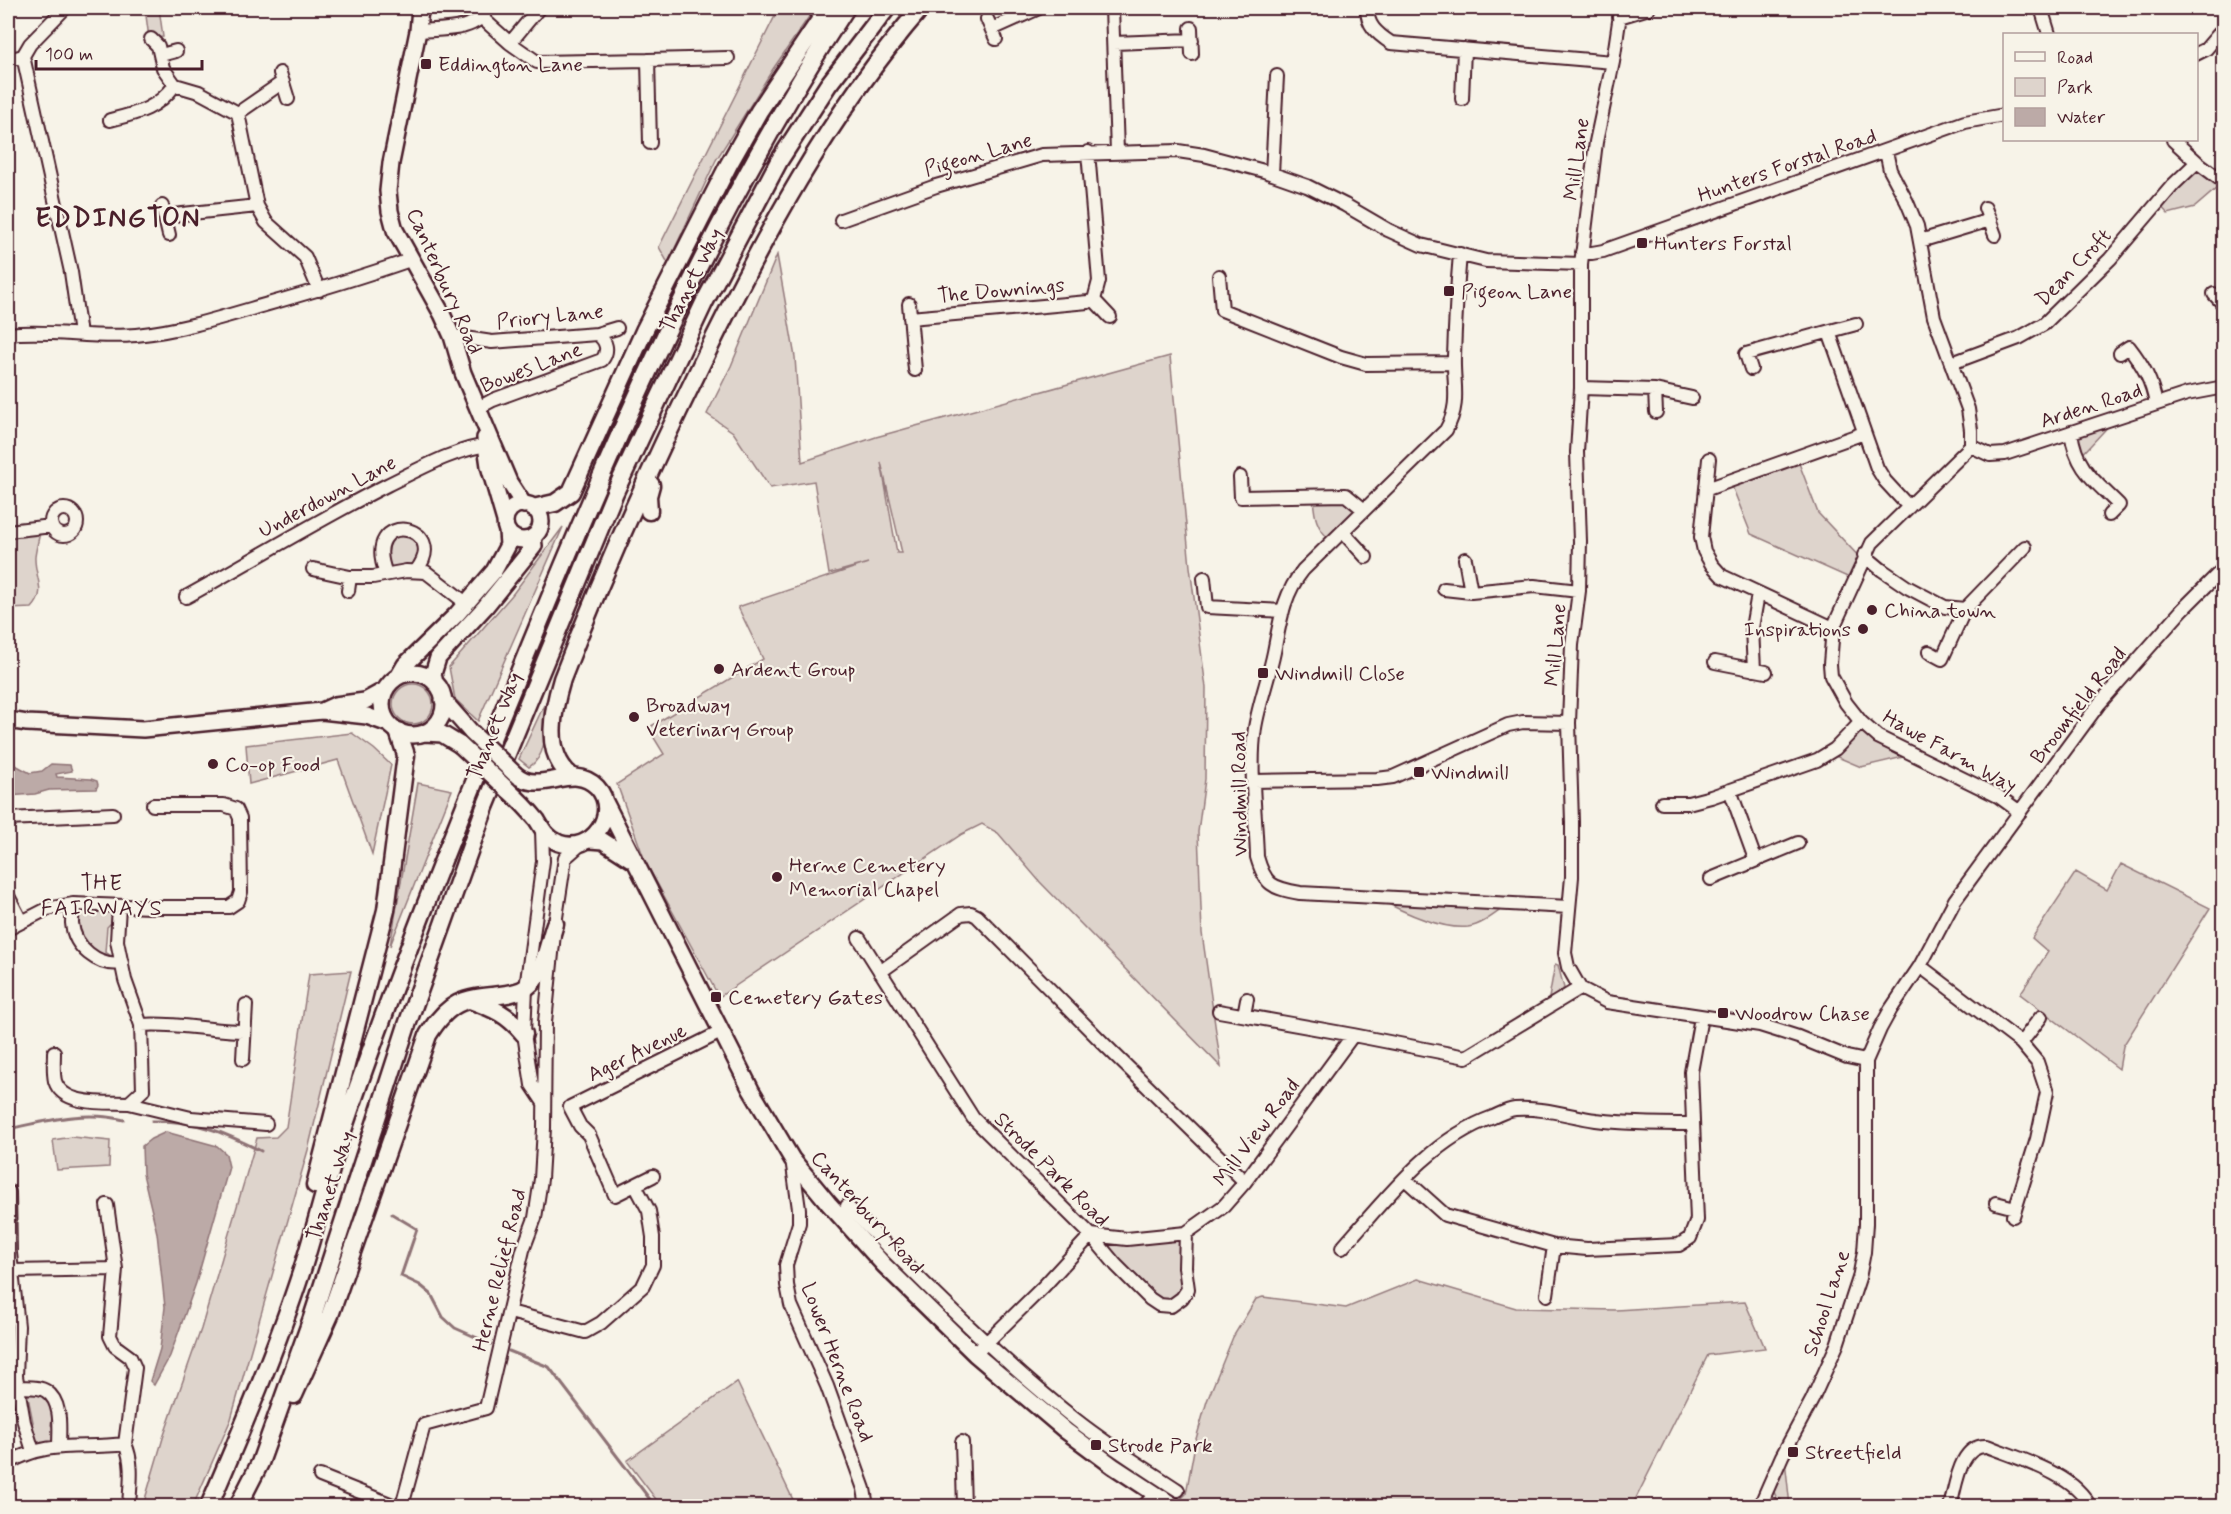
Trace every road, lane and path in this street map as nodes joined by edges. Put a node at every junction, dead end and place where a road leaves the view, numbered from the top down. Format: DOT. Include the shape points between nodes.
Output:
graph roads {
  1 [pos="64,8"];
  2 [pos="420,8"];
  3 [pos="538,8"];
  4 [pos="828,8"];
  5 [pos="846,8"];
  6 [pos="887,8"];
  7 [pos="921,8"];
  8 [pos="1039,8"];
  9 [pos="1112,8"];
  10 [pos="1367,8"];
  11 [pos="1649,8"];
  12 [pos="2041,8"];
  13 [pos="1620,12"];
  14 [pos="485,13"];
  15 [pos="2223,28"];
  16 [pos="992,29"];
  17 [pos="417,31"];
  18 [pos="2049,33"];
  19 [pos="151,39"];
  20 [pos="510,43"];
  21 [pos="1114,43"];
  22 [pos="1464,49"];
  23 [pos="176,51"];
  24 [pos="2198,53"];
  25 [pos="1192,54"];
  26 [pos="160,55"];
  27 [pos="23,56"];
  28 [pos="728,58"];
  29 [pos="8,60"];
  30 [pos="648,60"];
  31 [pos="1613,62"];
  32 [pos="1277,76"];
  33 [pos="175,85"];
  34 [pos="288,99"];
  35 [pos="1462,99"];
  36 [pos="238,113"];
  37 [pos="2003,116"];
  38 [pos="110,119"];
  39 [pos="2174,141"];
  40 [pos="650,142"];
  41 [pos="1886,151"];
  42 [pos="1088,152"];
  43 [pos="1117,152"];
  44 [pos="2197,162"];
  45 [pos="1272,174"];
  46 [pos="2223,182"];
  47 [pos="257,206"];
  48 [pos="1985,208"];
  49 [pos="841,220"];
  50 [pos="1990,220"];
  51 [pos="169,235"];
  52 [pos="1995,235"];
  53 [pos="1920,242"];
  54 [pos="1460,254"];
  55 [pos="1582,258"];
  56 [pos="410,260"];
  57 [pos="1219,276"];
  58 [pos="319,290"];
  59 [pos="2214,294"];
  60 [pos="1094,300"];
  61 [pos="909,304"];
  62 [pos="2223,305"];
  63 [pos="1110,317"];
  64 [pos="910,318"];
  65 [pos="1856,324"];
  66 [pos="617,328"];
  67 [pos="1829,332"];
  68 [pos="8,334"];
  69 [pos="80,334"];
  70 [pos="597,334"];
  71 [pos="452,336"];
  72 [pos="2120,353"];
  73 [pos="1454,363"];
  74 [pos="1952,363"];
  75 [pos="1751,369"];
  76 [pos="915,370"];
  77 [pos="2223,387"];
  78 [pos="1581,388"];
  79 [pos="1655,390"];
  80 [pos="1692,398"];
  81 [pos="2156,404"];
  82 [pos="478,408"];
  83 [pos="1656,412"];
  84 [pos="2071,432"];
  85 [pos="1864,433"];
  86 [pos="489,444"];
  87 [pos="1971,446"];
  88 [pos="658,454"];
  89 [pos="1709,459"];
  90 [pos="1240,477"];
  91 [pos="1707,489"];
  92 [pos="529,506"];
  93 [pos="1909,507"];
  94 [pos="1363,509"];
  95 [pos="649,511"];
  96 [pos="2109,515"];
  97 [pos="52,526"];
  98 [pos="506,526"];
  99 [pos="8,531"];
  100 [pos="1343,532"];
  101 [pos="533,537"];
  102 [pos="2025,547"];
  103 [pos="1864,555"];
  104 [pos="1366,557"];
  105 [pos="1465,559"];
  106 [pos="2223,568"];
  107 [pos="313,569"];
  108 [pos="416,571"];
  109 [pos="386,574"];
  110 [pos="350,577"];
  111 [pos="1204,578"];
  112 [pos="1444,589"];
  113 [pos="348,591"];
  114 [pos="1579,591"];
  115 [pos="1471,592"];
  116 [pos="1758,594"];
  117 [pos="186,597"];
  118 [pos="466,603"];
  119 [pos="1965,609"];
  120 [pos="1283,611"];
  121 [pos="1833,628"];
  122 [pos="1929,652"];
  123 [pos="1715,662"];
  124 [pos="398,677"];
  125 [pos="435,683"];
  126 [pos="385,690"];
  127 [pos="443,700"];
  128 [pos="322,711"];
  129 [pos="8,720"];
  130 [pos="1861,722"];
  131 [pos="27,723"];
  132 [pos="1569,723"];
  133 [pos="8,727"];
  134 [pos="393,727"];
  135 [pos="424,733"];
  136 [pos="570,776"];
  137 [pos="1254,781"];
  138 [pos="1730,790"];
  139 [pos="605,802"];
  140 [pos="1662,803"];
  141 [pos="153,805"];
  142 [pos="2020,812"];
  143 [pos="113,814"];
  144 [pos="8,819"];
  145 [pos="540,826"];
  146 [pos="587,841"];
  147 [pos="1798,843"];
  148 [pos="1755,859"];
  149 [pos="634,861"];
  150 [pos="1711,879"];
  151 [pos="8,896"];
  152 [pos="74,904"];
  153 [pos="119,906"];
  154 [pos="1569,907"];
  155 [pos="21,921"];
  156 [pos="555,924"];
  157 [pos="8,929"];
  158 [pos="859,938"];
  159 [pos="122,963"];
  160 [pos="1920,966"];
  161 [pos="880,972"];
  162 [pos="526,988"];
  163 [pos="1580,988"];
  164 [pos="468,999"];
  165 [pos="1247,999"];
  166 [pos="246,1005"];
  167 [pos="1219,1011"];
  168 [pos="1244,1015"];
  169 [pos="1701,1017"];
  170 [pos="2041,1017"];
  171 [pos="141,1025"];
  172 [pos="244,1031"];
  173 [pos="721,1032"];
  174 [pos="524,1034"];
  175 [pos="1353,1035"];
  176 [pos="2021,1043"];
  177 [pos="54,1052"];
  178 [pos="243,1059"];
  179 [pos="1866,1061"];
  180 [pos="129,1103"];
  181 [pos="544,1104"];
  182 [pos="266,1124"];
  183 [pos="1693,1124"];
  184 [pos="792,1159"];
  185 [pos="653,1176"];
  186 [pos="1405,1179"];
  187 [pos="1245,1182"];
  188 [pos="635,1185"];
  189 [pos="9,1192"];
  190 [pos="1996,1203"];
  191 [pos="107,1205"];
  192 [pos="847,1206"];
  193 [pos="1186,1233"];
  194 [pos="1091,1235"];
  195 [pos="1554,1246"];
  196 [pos="1342,1248"];
  197 [pos="116,1269"];
  198 [pos="13,1271"];
  199 [pos="1547,1295"];
  200 [pos="11,1304"];
  201 [pos="510,1312"];
  202 [pos="981,1348"];
  203 [pos="269,1360"];
  204 [pos="18,1387"];
  205 [pos="962,1442"];
  206 [pos="125,1444"];
  207 [pos="59,1446"];
  208 [pos="33,1451"];
  209 [pos="8,1463"];
  210 [pos="260,1463"];
  211 [pos="320,1476"];
  212 [pos="1178,1490"];
  213 [pos="1156,1494"];
  214 [pos="1761,1504"];
  215 [pos="129,1506"];
  216 [pos="209,1506"];
  217 [pos="238,1506"];
  218 [pos="395,1506"];
  219 [pos="402,1506"];
  220 [pos="867,1506"];
  221 [pos="964,1506"];
  222 [pos="1144,1506"];
  223 [pos="1174,1506"];
  224 [pos="1778,1506"];
  225 [pos="1950,1506"];
  226 [pos="2089,1506"];
  1 -- 27 [label="street"];
  2 -- 17 [label="main road, Canterbury Road"];
  3 -- 20 [label="street"];
  4 -- 92 [label="highway" via="759,111 729,164 644,331 571,492 555,503"];
  5 -- 203 [label="highway, Thanet Way" via="758,154 692,282 586,509 383,1018 341,1137 302,1272"];
  6 -- 210 [label="highway, Thanet Way" via="828,85 773,171 704,303 610,502 485,807 407,1025 312,1318"];
  7 -- 88 [label="highway" via="862,82 780,213 728,309"];
  8 -- 16 [label="street"];
  9 -- 21 [label="street"];
  10 -- 22 [label="street" via="1367,19 1376,33 1391,43"];
  11 -- 13 [label="street"];
  12 -- 18 [label="street"];
  13 -- 31 [label="street, Mill Lane"];
  14 -- 17 [label="street" via="472,24"];
  14 -- 20 [label="street"];
  15 -- 24 [label="street"];
  17 -- 56 [label="main road, Canterbury Road" via="388,191 395,230"];
  19 -- 26 [label="street"];
  20 -- 30 [label="street" via="537,62"];
  21 -- 25 [label="street" via="1191,34"];
  21 -- 43 [label="street"];
  22 -- 31 [label="street"];
  22 -- 35 [label="street"];
  23 -- 26 [label="street"];
  26 -- 33 [label="street" via="163,68"];
  27 -- 29 [label="street"];
  27 -- 69 [label="street" via="71,272"];
  28 -- 30 [label="street"];
  30 -- 40 [label="street"];
  31 -- 55 [label="street, Mill Lane" via="1596,142"];
  32 -- 45 [label="street"];
  33 -- 36 [label="street" via="199,92"];
  33 -- 38 [label="street" via="153,107"];
  34 -- 36 [label="street" via="282,78"];
  36 -- 47 [label="street"];
  37 -- 41 [label="street, Hunters Forstal Road" via="1965,122"];
  39 -- 44 [label="street"];
  41 -- 53 [label="street"];
  41 -- 55 [label="street, Hunters Forstal Road"];
  42 -- 43 [label="street, Pigeon Lane"];
  42 -- 49 [label="street, Pigeon Lane" via="1042,155 1016,162"];
  42 -- 60 [label="street, The Downings" via="1099,281"];
  43 -- 45 [label="street, Pigeon Lane" via="1186,152"];
  44 -- 46 [label="street"];
  44 -- 74 [label="street, Dean Croft" via="2110,259 2044,324 2019,338"];
  45 -- 54 [label="street, Pigeon Lane" via="1307,186 1420,245"];
  47 -- 51 [label="street" via="163,211"];
  47 -- 58 [label="street" via="266,222 305,256"];
  48 -- 50 [label="street"];
  50 -- 52 [label="street"];
  50 -- 53 [label="street"];
  53 -- 74 [label="street" via="1934,317"];
  54 -- 55 [label="street, Pigeon Lane" via="1516,264"];
  54 -- 73 [label="street, Windmill Road"];
  55 -- 78 [label="street, Mill Lane"];
  56 -- 58 [label="street"];
  56 -- 71 [label="main road, Canterbury Road"];
  57 -- 73 [label="street" via="1222,310 1341,357 1366,364"];
  58 -- 69 [label="street" via="155,332"];
  59 -- 62 [label="street"];
  60 -- 63 [label="street, The Downings"];
  60 -- 64 [label="street, The Downings"];
  61 -- 64 [label="street, The Downings"];
  64 -- 76 [label="street, The Downings"];
  65 -- 67 [label="street"];
  66 -- 70 [label="street, Priory Lane"];
  67 -- 75 [label="street" via="1746,354"];
  67 -- 85 [label="street"];
  68 -- 69 [label="street"];
  70 -- 71 [label="street, Priory Lane" via="492,342"];
  70 -- 82 [label="street, Bowes Lane" via="607,349 602,360"];
  71 -- 82 [label="main road, Canterbury Road"];
  72 -- 81 [label="street" via="2128,347 2144,367"];
  73 -- 94 [label="street, Windmill Road" via="1454,416 1446,430"];
  74 -- 87 [label="street" via="1968,409"];
  77 -- 81 [label="street, Arden Road"];
  78 -- 79 [label="street"];
  78 -- 114 [label="street, Mill Lane" via="1577,452"];
  79 -- 80 [label="street"];
  79 -- 83 [label="street"];
  81 -- 84 [label="street, Arden Road"];
  82 -- 86 [label="main road, Canterbury Road"];
  84 -- 87 [label="street, Arden Road" via="2005,454 1990,455"];
  84 -- 96 [label="street" via="2080,465 2119,505"];
  85 -- 91 [label="street"];
  85 -- 93 [label="street" via="1877,468"];
  86 -- 92 [label="main road, Canterbury Road" via="509,482"];
  86 -- 98 [label="main road, Canterbury Road"];
  86 -- 117 [label="street, Underdown Lane" via="427,465 296,533"];
  87 -- 93 [label="street, Hawe Farm Way"];
  88 -- 95 [label="highway" via="648,496"];
  88 -- 136 [label="highway" via="562,679 555,706 554,747 559,764"];
  89 -- 91 [label="street"];
  90 -- 94 [label="street" via="1241,497 1347,495"];
  91 -- 116 [label="street" via="1701,537 1704,551 1722,576"];
  92 -- 98 [label="main road" via="511,509"];
  92 -- 101 [label="main road" via="540,517"];
  93 -- 103 [label="street, Hawe Farm Way"];
  94 -- 100 [label="street, Windmill Road"];
  97 -- 99 [label="street"];
  98 -- 101 [label="main road" via="516,539"];
  98 -- 118 [label="main road" via="508,544 500,562"];
  100 -- 104 [label="street"];
  100 -- 120 [label="street, Windmill Road" via="1297,578"];
  101 -- 125 [label="main road" via="534,546 502,587 438,658 433,674"];
  102 -- 119 [label="street"];
  103 -- 119 [label="street" via="1945,607"];
  103 -- 121 [label="street, Hawe Farm Way"];
  105 -- 115 [label="street"];
  106 -- 142 [label="street, Broomfield Road" via="2099,704"];
  107 -- 110 [label="street"];
  108 -- 109 [label="street"];
  108 -- 109 [label="street" via="425,545 415,532 405,529 394,531 381,546"];
  108 -- 118 [label="street" via="430,574"];
  109 -- 110 [label="street"];
  110 -- 113 [label="street"];
  111 -- 120 [label="street" via="1207,607"];
  112 -- 115 [label="street"];
  114 -- 115 [label="street" via="1534,586"];
  114 -- 132 [label="street, Mill Lane"];
  116 -- 121 [label="street"];
  116 -- 123 [label="street" via="1752,628 1760,671"];
  118 -- 124 [label="main road"];
  119 -- 122 [label="street" via="1942,659"];
  120 -- 137 [label="street, Windmill Road" via="1255,727"];
  121 -- 130 [label="street, Hawe Farm Way" via="1831,676"];
  124 -- 125 [label="main road" via="418,674"];
  124 -- 126 [label="main road"];
  125 -- 127 [label="main road"];
  126 -- 128 [label="main road" via="365,701"];
  126 -- 134 [label="main road" via="382,707"];
  127 -- 135 [label="main road" via="437,723"];
  127 -- 136 [label="main road, bridge" via="472,733 523,779 552,781"];
  128 -- 131 [label="main road" via="152,729"];
  128 -- 134 [label="main road" via="367,716"];
  129 -- 131 [label="main road"];
  130 -- 138 [label="street" via="1835,749 1817,760"];
  130 -- 142 [label="street, Hawe Farm Way" via="1878,737 1998,796"];
  131 -- 133 [label="main road"];
  132 -- 137 [label="street" via="1508,725 1394,777"];
  132 -- 154 [label="street, Mill Lane"];
  134 -- 135 [label="main road" via="415,735"];
  134 -- 203 [label="highway" via="406,755 386,910"];
  135 -- 145 [label="main road, bridge" via="442,734 460,745"];
  136 -- 139 [label="main road, Canterbury Road" via="593,783"];
  137 -- 154 [label="street, Windmill Road" via="1257,857 1261,872 1278,889"];
  138 -- 140 [label="street" via="1688,803"];
  138 -- 148 [label="street"];
  139 -- 146 [label="main road" via="604,822"];
  139 -- 149 [label="main road, Canterbury Road"];
  141 -- 153 [label="street" via="224,805 236,809 240,818 238,901 229,907"];
  142 -- 160 [label="street, Broomfield Road" via="1954,900"];
  143 -- 144 [label="street"];
  145 -- 146 [label="main road" via="557,843"];
  145 -- 162 [label="street, Herne Relief Road" via="544,846 542,877"];
  146 -- 149 [label="main road" via="603,842"];
  146 -- 156 [label="street, Herne Relief Road" via="565,858"];
  147 -- 148 [label="street"];
  148 -- 150 [label="street"];
  149 -- 173 [label="main road, Canterbury Road"];
  151 -- 155 [label="street"];
  152 -- 153 [label="street"];
  152 -- 155 [label="street" via="54,906"];
  152 -- 159 [label="street" via="74,929 82,947 102,962"];
  153 -- 159 [label="street" via="117,941"];
  154 -- 163 [label="street, Mill Lane" via="1565,953 1568,968"];
  155 -- 157 [label="street"];
  156 -- 162 [label="highway" via="540,969"];
  156 -- 181 [label="street, Herne Relief Road" via="545,1022"];
  158 -- 161 [label="street, Strode Park Road"];
  159 -- 171 [label="street"];
  160 -- 176 [label="street"];
  160 -- 179 [label="street, Broomfield Road" via="1891,1009"];
  161 -- 187 [label="street" via="961,914 977,916"];
  161 -- 194 [label="street, Strode Park Road" via="972,1118"];
  162 -- 164 [label="highway"];
  162 -- 174 [label="street, Herne Relief Road"];
  163 -- 169 [label="street" via="1607,1002"];
  163 -- 175 [label="street" via="1466,1057"];
  164 -- 174 [label="highway" via="497,1009"];
  164 -- 210 [label="highway" via="447,1011 428,1035 330,1315"];
  165 -- 168 [label="street"];
  166 -- 172 [label="street"];
  167 -- 168 [label="street"];
  168 -- 175 [label="street"];
  169 -- 179 [label="street" via="1760,1025"];
  169 -- 183 [label="street" via="1691,1072"];
  170 -- 176 [label="street"];
  171 -- 172 [label="street" via="164,1023"];
  171 -- 180 [label="street" via="143,1090"];
  172 -- 178 [label="street"];
  173 -- 184 [label="main road, Canterbury Road"];
  173 -- 188 [label="street, Ager Avenue" via="570,1107 589,1135 615,1195"];
  174 -- 181 [label="street, Herne Relief Road" via="532,1085"];
  175 -- 187 [label="street, Mill View Road"];
  176 -- 190 [label="street" via="2037,1062 2047,1092 2014,1212"];
  177 -- 180 [label="street" via="55,1082 67,1095 82,1102"];
  179 -- 214 [label="street, School Lane" via="1866,1224 1859,1278 1836,1345"];
  180 -- 182 [label="street" via="191,1118"];
  181 -- 201 [label="street, Herne Relief Road" via="535,1218 523,1250"];
  183 -- 186 [label="street" via="1631,1123 1547,1110 1513,1109 1446,1141"];
  183 -- 195 [label="street" via="1697,1220 1690,1238 1679,1245 1587,1249"];
  184 -- 202 [label="main road, Canterbury Road" via="884,1265"];
  184 -- 220 [label="street, Lower Herne Road" via="799,1223 786,1265 791,1305 827,1386"];
  185 -- 188 [label="street"];
  186 -- 195 [label="street" via="1445,1215"];
  186 -- 196 [label="street"];
  187 -- 193 [label="street, Mill View Road" via="1224,1206"];
  188 -- 201 [label="street" via="649,1211 653,1237 653,1264 643,1286 585,1332"];
  189 -- 198 [label="street"];
  191 -- 197 [label="street"];
  192 -- 202 [label="street, Canterbury Road"];
  193 -- 194 [label="street, Mill View Road" via="1127,1239"];
  193 -- 194 [label="street, Strode Park Road" via="1188,1289 1172,1306 1150,1299"];
  194 -- 202 [label="street"];
  195 -- 199 [label="street"];
  197 -- 198 [label="street"];
  197 -- 206 [label="street" via="110,1336 135,1368"];
  198 -- 200 [label="street"];
  200 -- 204 [label="street" via="18,1326"];
  201 -- 219 [label="street, Herne Relief Road" via="486,1408 424,1425"];
  202 -- 212 [label="street, Canterbury Road" via="1122,1454 1164,1475"];
  202 -- 213 [label="main road, Canterbury Road" via="1066,1431"];
  203 -- 216 [label="highway, Thanet Way"];
  204 -- 207 [label="street" via="46,1391 52,1398 58,1415"];
  204 -- 208 [label="street"];
  205 -- 221 [label="street"];
  206 -- 207 [label="street"];
  206 -- 215 [label="street" via="131,1464"];
  207 -- 208 [label="street"];
  208 -- 209 [label="street"];
  210 -- 217 [label="highway, Thanet Way"];
  211 -- 218 [label="street"];
  213 -- 222 [label="street"];
  213 -- 223 [label="main road, Canterbury Road"];
  214 -- 224 [label="street"];
  225 -- 226 [label="street" via="1964,1459 1980,1446 2032,1464 2074,1485"];
}
